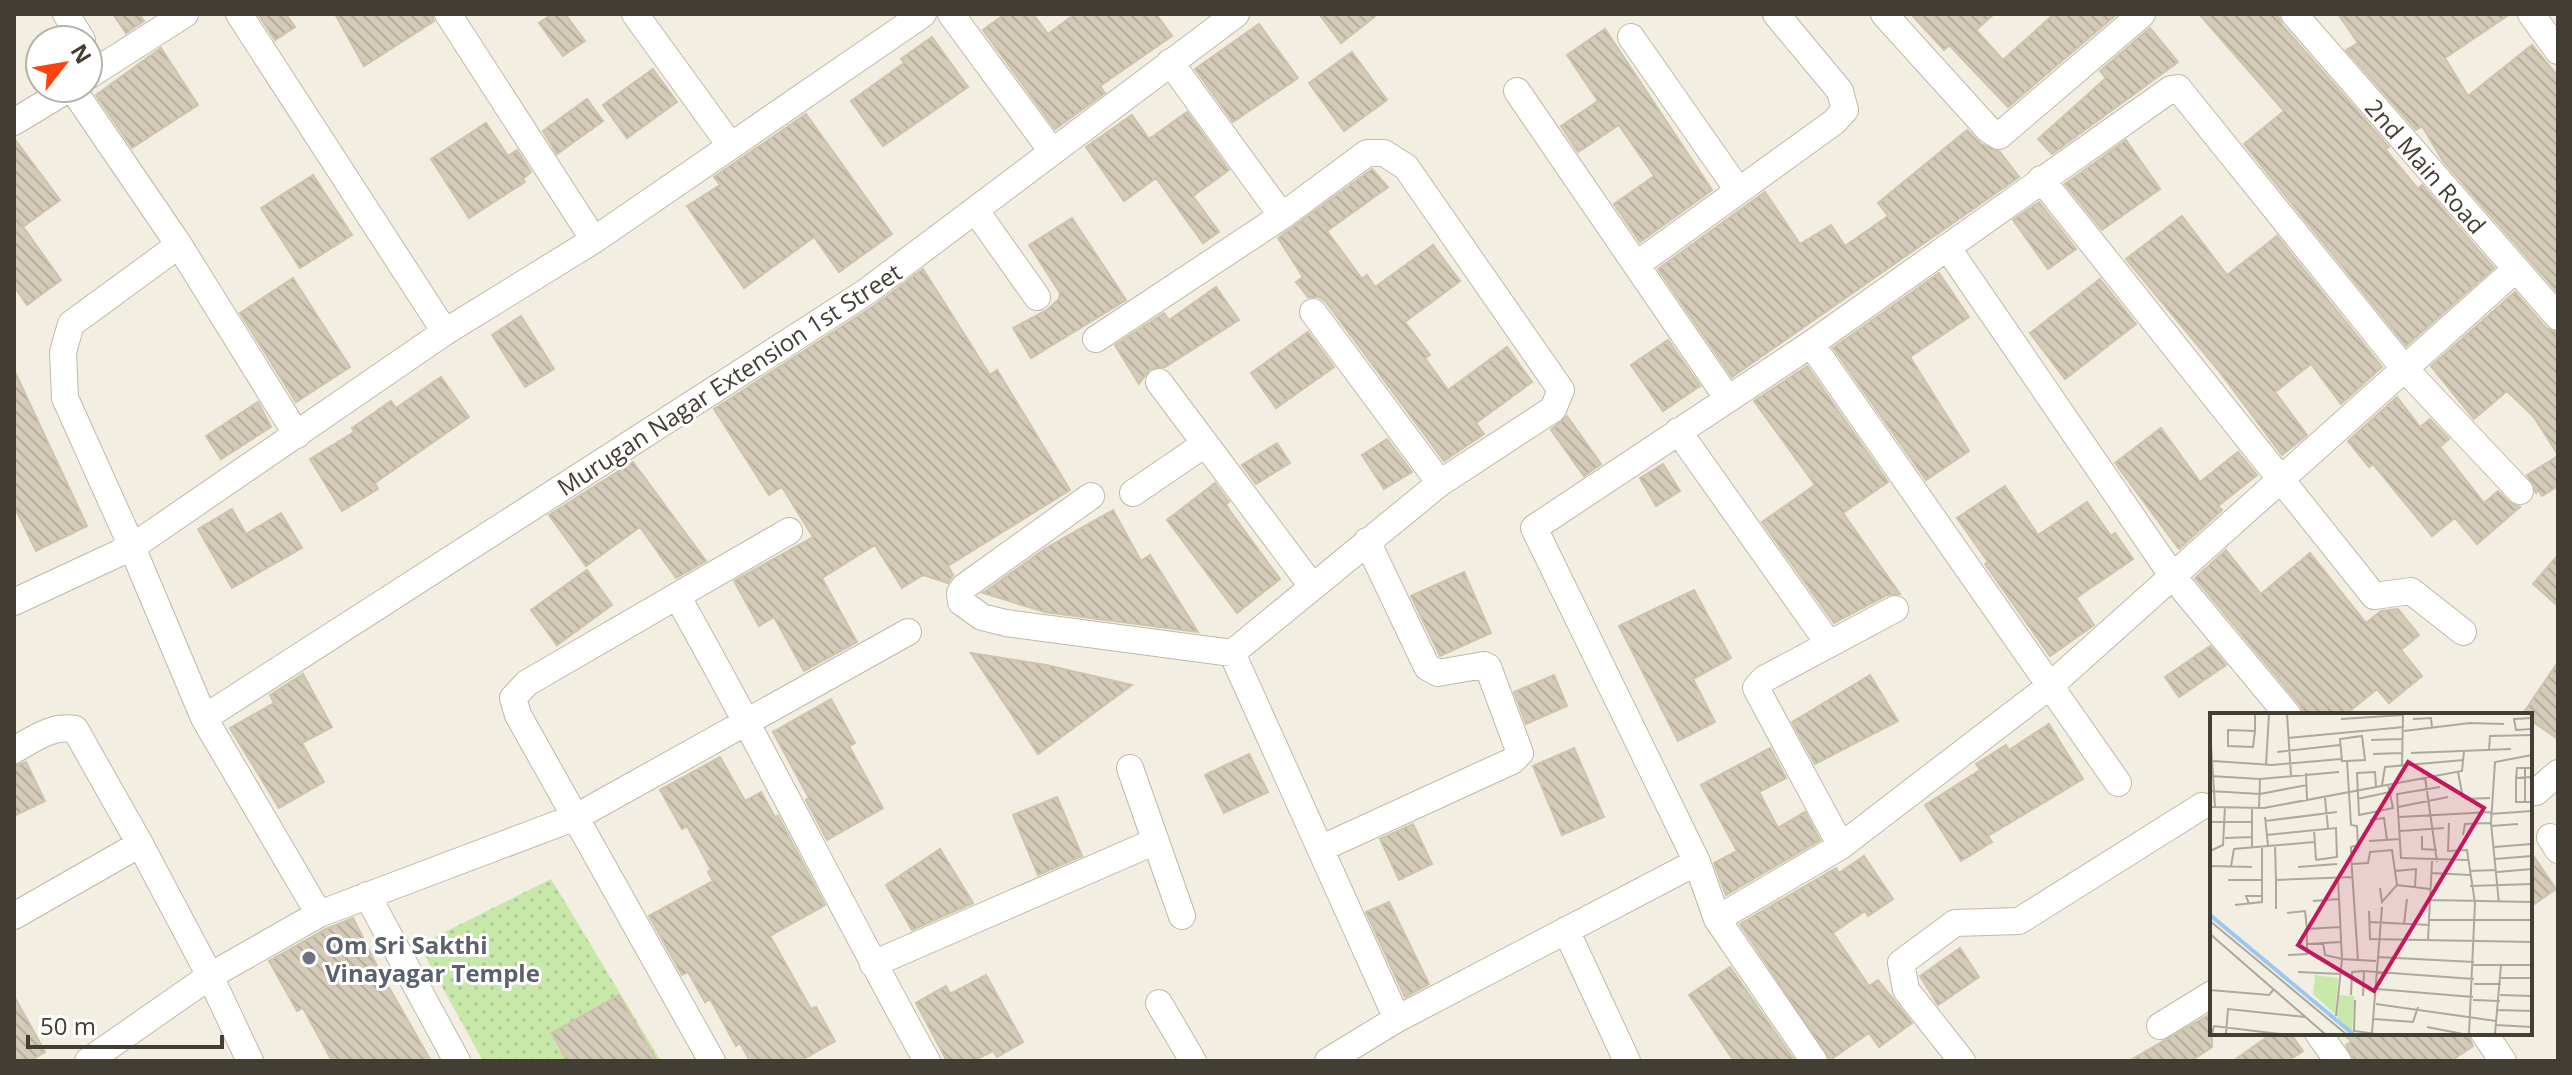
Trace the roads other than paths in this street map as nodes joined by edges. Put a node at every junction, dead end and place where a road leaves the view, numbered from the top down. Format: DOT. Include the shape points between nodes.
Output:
graph roads {
  1 [pos="185,14"];
  2 [pos="239,14"];
  3 [pos="448,14"];
  4 [pos="635,14"];
  5 [pos="923,14"];
  6 [pos="951,14"];
  7 [pos="1236,14"];
  8 [pos="1776,14"];
  9 [pos="2142,14"];
  10 [pos="2294,14"];
  11 [pos="2531,14"];
  12 [pos="1897,19"];
  13 [pos="1631,37"];
  14 [pos="2558,51"];
  15 [pos="104,58"];
  16 [pos="1170,62"];
  17 [pos="1517,91"];
  18 [pos="44,104"];
  19 [pos="82,104"];
  20 [pos="14,122"];
  21 [pos="730,145"];
  22 [pos="1051,150"];
  23 [pos="2041,179"];
  24 [pos="1738,190"];
  25 [pos="976,211"];
  26 [pos="1282,216"];
  27 [pos="594,240"];
  28 [pos="179,245"];
  29 [pos="1947,247"];
  30 [pos="1636,265"];
  31 [pos="2516,269"];
  32 [pos="1037,297"];
  33 [pos="1313,312"];
  34 [pos="2558,317"];
  35 [pos="445,332"];
  36 [pos="1096,339"];
  37 [pos="1811,344"];
  38 [pos="2403,367"];
  39 [pos="1159,382"];
  40 [pos="1728,399"];
  41 [pos="1678,431"];
  42 [pos="297,435"];
  43 [pos="1205,444"];
  44 [pos="2281,477"];
  45 [pos="1440,483"];
  46 [pos="2520,491"];
  47 [pos="1133,493"];
  48 [pos="1091,496"];
  49 [pos="789,531"];
  50 [pos="1367,541"];
  51 [pos="132,547"];
  52 [pos="2174,578"];
  53 [pos="1312,586"];
  54 [pos="677,596"];
  55 [pos="14,602"];
  56 [pos="1895,609"];
  57 [pos="908,632"];
  58 [pos="2463,632"];
  59 [pos="1829,644"];
  60 [pos="1232,653"];
  61 [pos="2051,685"];
  62 [pos="2286,713"];
  63 [pos="204,718"];
  64 [pos="749,722"];
  65 [pos="14,750"];
  66 [pos="1130,768"];
  67 [pos="2558,773"];
  68 [pos="2118,783"];
  69 [pos="2536,792"];
  70 [pos="2202,806"];
  71 [pos="576,817"];
  72 [pos="1156,841"];
  73 [pos="140,844"];
  74 [pos="1841,846"];
  75 [pos="1320,849"];
  76 [pos="1697,862"];
  77 [pos="367,895"];
  78 [pos="319,914"];
  79 [pos="14,916"];
  80 [pos="1182,916"];
  81 [pos="1717,919"];
  82 [pos="1566,930"];
  83 [pos="873,964"];
  84 [pos="210,976"];
  85 [pos="2210,995"];
  86 [pos="1159,1003"];
  87 [pos="1397,1019"];
  88 [pos="2160,1026"];
  89 [pos="2319,1035"];
  90 [pos="2485,1035"];
  91 [pos="88,1061"];
  92 [pos="250,1061"];
  93 [pos="457,1061"];
  94 [pos="712,1061"];
  95 [pos="927,1061"];
  96 [pos="1193,1061"];
  97 [pos="1328,1061"];
  98 [pos="1627,1061"];
  99 [pos="1814,1061"];
  100 [pos="1962,1061"];
  101 [pos="2338,1061"];
  102 [pos="2503,1061"];
  1 -- 15 [label="street"];
  2 -- 35 [label="street"];
  3 -- 27 [label="street"];
  4 -- 21 [label="street"];
  5 -- 21 [label="street"];
  6 -- 22 [label="street"];
  7 -- 16 [label="street, Murugan Nagar Extension 1st Street"];
  8 -- 24 [label="street" via="1840,91 1845,110"];
  9 -- 12 [label="street" via="1999,136"];
  10 -- 31 [label="street, 2nd Main Road"];
  11 -- 14 [label="street"];
  13 -- 24 [label="street"];
  16 -- 22 [label="street, Murugan Nagar Extension 1st Street"];
  16 -- 26 [label="street"];
  17 -- 30 [label="street"];
  18 -- 20 [label="street"];
  19 -- 28 [label="street"];
  21 -- 27 [label="street"];
  22 -- 25 [label="street, Murugan Nagar Extension 1st Street"];
  23 -- 29 [label="street"];
  23 -- 38 [label="street" via="2178,88"];
  23 -- 44 [label="street"];
  24 -- 30 [label="street"];
  25 -- 32 [label="street"];
  25 -- 63 [label="street, Murugan Nagar Extension 1st Street" via="866,292"];
  26 -- 36 [label="street"];
  26 -- 45 [label="street" via="1367,153 1394,157 1552,373 1561,390 1553,409"];
  27 -- 35 [label="street"];
  28 -- 42 [label="street"];
  28 -- 51 [label="street" via="71,324 63,352 65,398"];
  29 -- 37 [label="street"];
  29 -- 52 [label="street"];
  30 -- 40 [label="street"];
  31 -- 34 [label="street, 2nd Main Road"];
  31 -- 38 [label="street"];
  33 -- 45 [label="street"];
  35 -- 42 [label="street"];
  37 -- 40 [label="street"];
  37 -- 61 [label="street"];
  38 -- 44 [label="street"];
  38 -- 46 [label="street"];
  39 -- 43 [label="street"];
  40 -- 41 [label="street"];
  41 -- 59 [label="street"];
  41 -- 76 [label="street" via="1534,528"];
  42 -- 51 [label="street"];
  43 -- 47 [label="street"];
  43 -- 53 [label="street"];
  44 -- 52 [label="street"];
  44 -- 58 [label="street" via="2374,596 2411,591"];
  45 -- 50 [label="street"];
  48 -- 60 [label="street" via="964,587 961,602 982,617 1006,623"];
  49 -- 54 [label="street"];
  50 -- 53 [label="street"];
  50 -- 75 [label="street" via="1427,667 1438,673 1488,667 1520,753"];
  51 -- 55 [label="street"];
  51 -- 63 [label="street"];
  52 -- 61 [label="street"];
  52 -- 62 [label="street"];
  53 -- 60 [label="street"];
  54 -- 64 [label="street"];
  54 -- 71 [label="street" via="527,683 513,698"];
  56 -- 59 [label="street"];
  57 -- 64 [label="street"];
  59 -- 74 [label="street" via="1756,688"];
  60 -- 75 [label="street"];
  61 -- 68 [label="street"];
  61 -- 74 [label="street"];
  63 -- 78 [label="street"];
  64 -- 71 [label="street"];
  64 -- 83 [label="street"];
  65 -- 73 [label="street" via="48,731 75,729"];
  66 -- 72 [label="street"];
  67 -- 69 [label="street"];
  70 -- 100 [label="street" via="2019,921 1955,923 1901,963 1906,990"];
  71 -- 77 [label="street"];
  71 -- 94 [label="street"];
  72 -- 80 [label="street"];
  72 -- 83 [label="street"];
  73 -- 79 [label="street"];
  73 -- 84 [label="street"];
  74 -- 81 [label="street"];
  75 -- 87 [label="street"];
  76 -- 81 [label="street"];
  76 -- 82 [label="street"];
  77 -- 78 [label="street"];
  77 -- 93 [label="street"];
  78 -- 84 [label="street"];
  81 -- 99 [label="street"];
  82 -- 87 [label="street"];
  82 -- 98 [label="street"];
  83 -- 95 [label="street"];
  84 -- 91 [label="street"];
  84 -- 92 [label="street"];
  85 -- 88 [label="street"];
  86 -- 96 [label="street"];
  87 -- 97 [label="street"];
  89 -- 101 [label="street"];
  90 -- 102 [label="street"];
}
